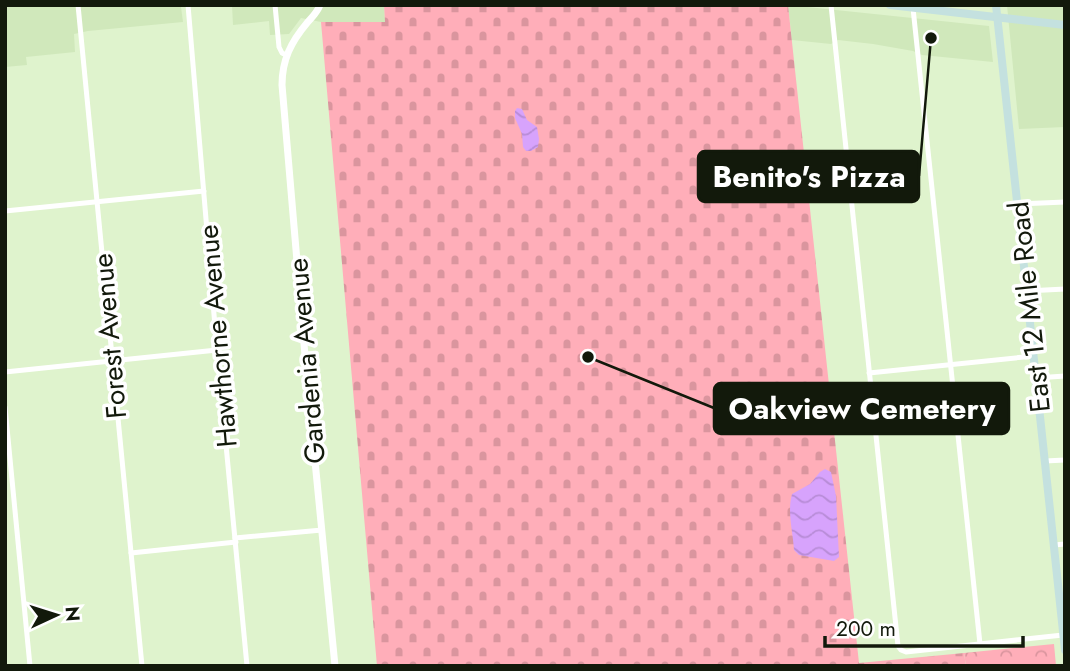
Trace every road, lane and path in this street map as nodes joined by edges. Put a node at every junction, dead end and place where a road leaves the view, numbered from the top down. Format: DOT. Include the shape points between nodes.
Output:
graph roads {
  1 [pos="78,5"];
  2 [pos="188,5"];
  3 [pos="275,5"];
  4 [pos="320,5"];
  5 [pos="831,5"];
  6 [pos="890,5"];
  7 [pos="996,5"];
  8 [pos="913,8"];
  9 [pos="998,17"];
  10 [pos="1065,25"];
  11 [pos="286,55"];
  12 [pos="204,191"];
  13 [pos="97,202"];
  14 [pos="1065,202"];
  15 [pos="1018,204"];
  16 [pos="5,211"];
  17 [pos="1065,289"];
  18 [pos="1026,291"];
  19 [pos="217,350"];
  20 [pos="1034,356"];
  21 [pos="112,361"];
  22 [pos="950,365"];
  23 [pos="5,372"];
  24 [pos="870,373"];
  25 [pos="1065,376"];
  26 [pos="1036,378"];
  27 [pos="5,407"];
  28 [pos="1065,460"];
  29 [pos="1045,461"];
  30 [pos="322,530"];
  31 [pos="235,540"];
  32 [pos="1065,544"];
  33 [pos="1054,545"];
  34 [pos="131,553"];
  35 [pos="1063,635"];
  36 [pos="980,644"];
  37 [pos="1065,650"];
  38 [pos="30,666"];
  39 [pos="142,666"];
  40 [pos="247,666"];
  41 [pos="335,666"];
  1 -- 13 [label="street, Forest Avenue"];
  2 -- 12 [label="street, Hawthorne Avenue"];
  3 -- 11 [label="street, Gardenia Avenue" via="279,47"];
  4 -- 11 [label="street, Gardenia Avenue"];
  5 -- 24 [label="street"];
  6 -- 8 [label="main road"];
  7 -- 9 [label="main road, East 12 Mile Road"];
  8 -- 9 [label="main road"];
  8 -- 22 [label="street"];
  9 -- 10 [label="main road"];
  9 -- 15 [label="main road, East 12 Mile Road"];
  11 -- 30 [label="street, Gardenia Avenue" via="282,85"];
  12 -- 13 [label="street"];
  12 -- 19 [label="street, Hawthorne Avenue"];
  13 -- 16 [label="street"];
  13 -- 21 [label="street, Forest Avenue"];
  14 -- 15 [label="street"];
  15 -- 18 [label="main road, East 12 Mile Road"];
  17 -- 18 [label="street"];
  18 -- 20 [label="main road, East 12 Mile Road"];
  19 -- 21 [label="street"];
  19 -- 31 [label="street, Hawthorne Avenue"];
  20 -- 22 [label="street"];
  20 -- 26 [label="main road, East 12 Mile Road"];
  21 -- 23 [label="street"];
  21 -- 34 [label="street, Forest Avenue"];
  22 -- 24 [label="street"];
  22 -- 36 [label="street"];
  24 -- 36 [label="street" via="898,646 906,652"];
  25 -- 26 [label="street"];
  26 -- 29 [label="main road, East 12 Mile Road"];
  27 -- 38 [label="street"];
  28 -- 29 [label="street"];
  29 -- 33 [label="main road, East 12 Mile Road"];
  30 -- 31 [label="street"];
  30 -- 41 [label="street, Gardenia Avenue"];
  31 -- 34 [label="street"];
  31 -- 40 [label="street, Hawthorne Avenue"];
  32 -- 33 [label="street"];
  33 -- 35 [label="main road, East 12 Mile Road"];
  34 -- 39 [label="street, Forest Avenue"];
  35 -- 36 [label="street"];
  35 -- 37 [label="main road, East 12 Mile Road"];
}
